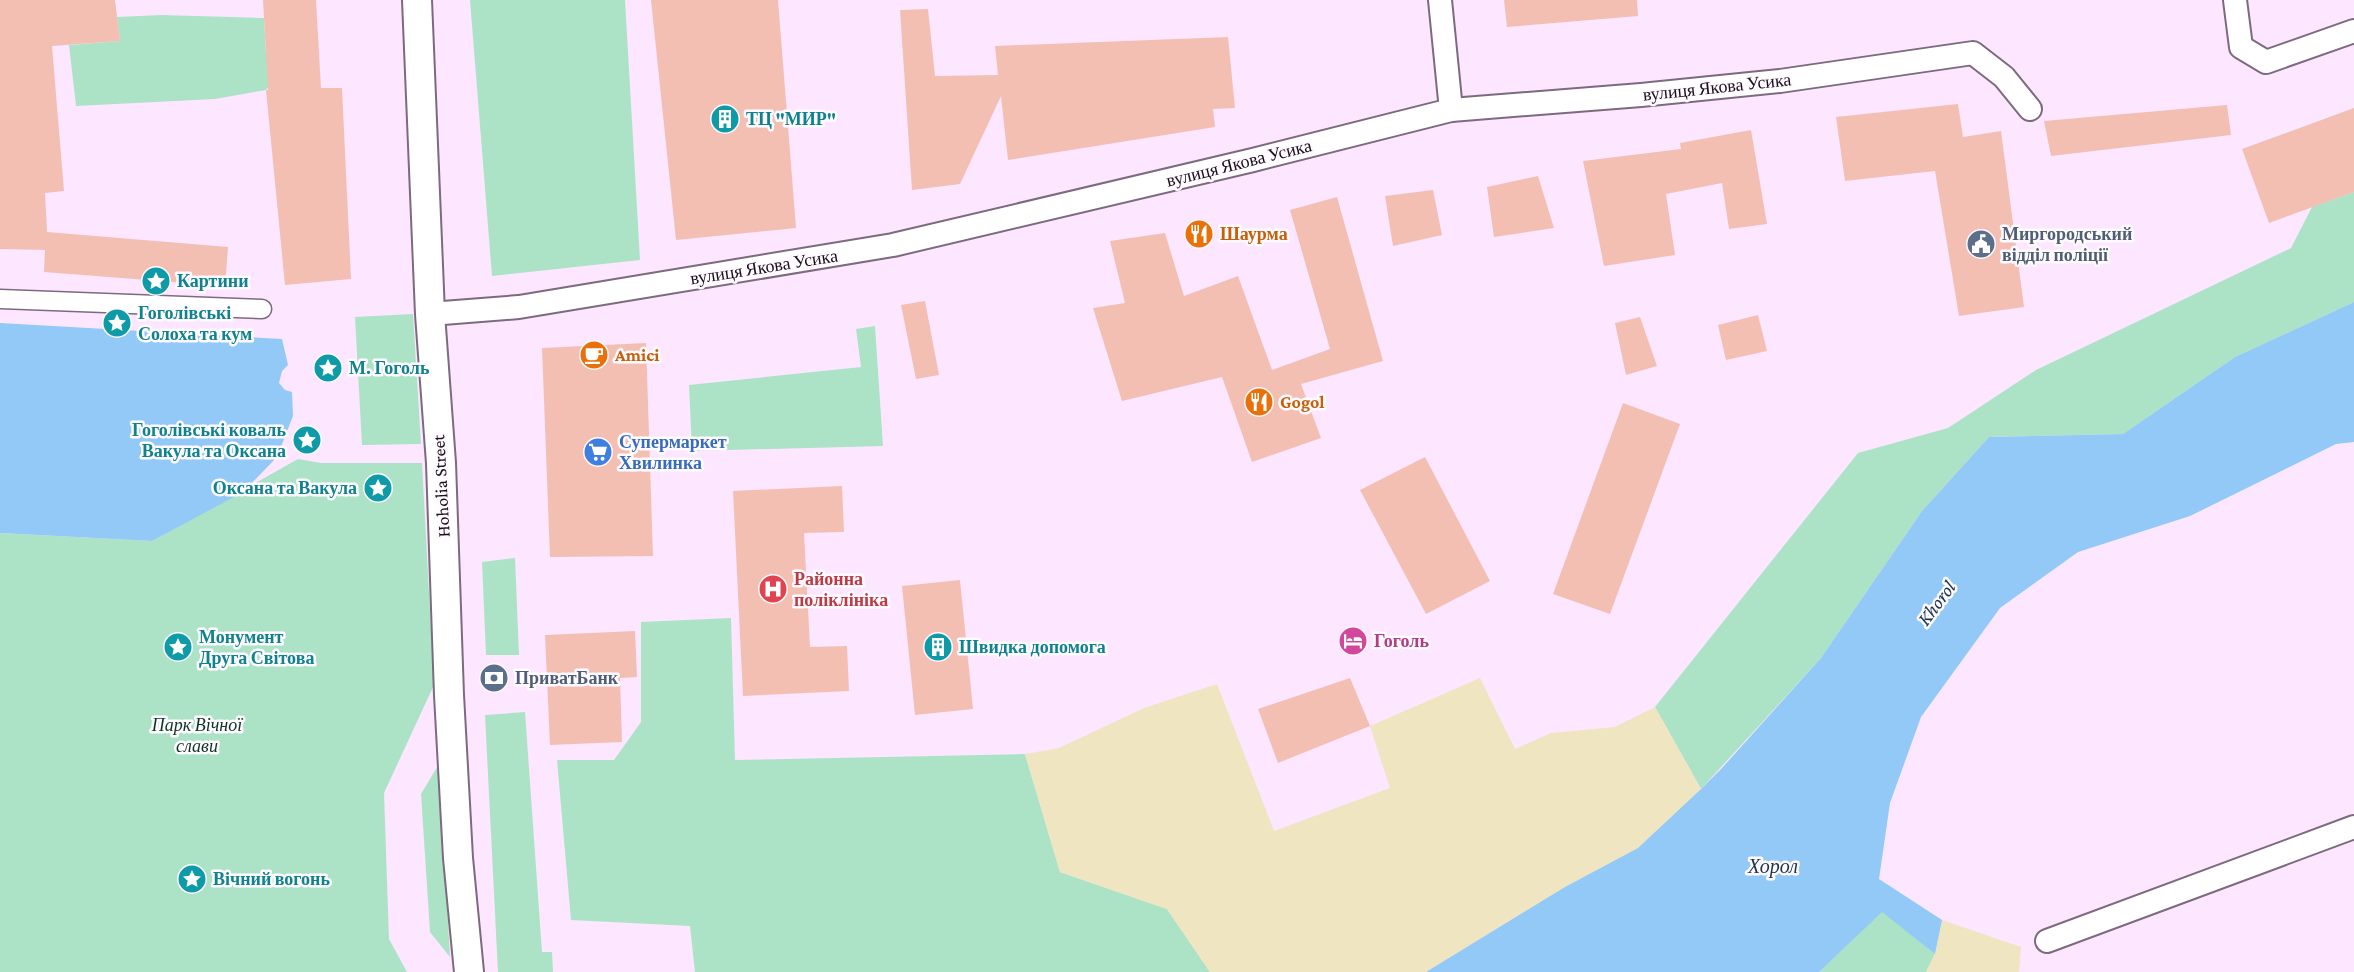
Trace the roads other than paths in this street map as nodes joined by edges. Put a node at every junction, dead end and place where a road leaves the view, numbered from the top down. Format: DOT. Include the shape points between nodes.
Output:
graph roads {
  1 [pos="417,0"];
  2 [pos="1440,0"];
  3 [pos="2235,0"];
  4 [pos="2354,32"];
  5 [pos="2030,109"];
  6 [pos="1451,110"];
  7 [pos="0,299"];
  8 [pos="262,309"];
  9 [pos="430,314"];
  10 [pos="2354,826"];
  11 [pos="2047,941"];
  12 [pos="469,972"];
  1 -- 9 [label="street, Hoholia Street"];
  2 -- 6 [label="street"];
  3 -- 4 [label="street" via="2241,47 2266,62"];
  5 -- 6 [label="street, вулиця Якова Усика" via="2004,77 1973,53 1780,81"];
  6 -- 9 [label="street, вулиця Якова Усика" via="893,245 519,307"];
  7 -- 8 [label="street"];
  9 -- 12 [label="street, Hoholia Street" via="441,463 457,846"];
  10 -- 11 [label="street"];
}
